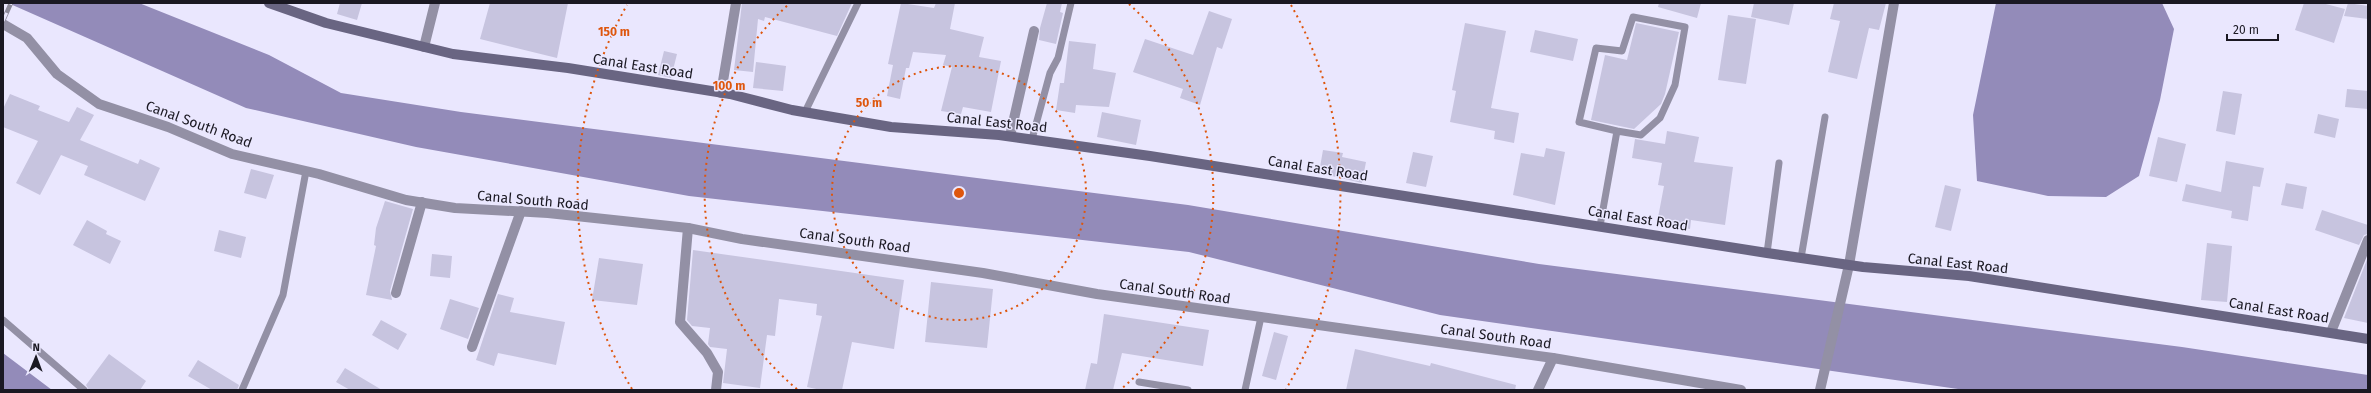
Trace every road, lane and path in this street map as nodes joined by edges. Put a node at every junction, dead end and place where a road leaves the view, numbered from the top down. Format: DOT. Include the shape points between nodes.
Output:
graph roads {
  1 [pos="436,3"];
  2 [pos="736,3"];
  3 [pos="858,3"];
  4 [pos="1071,3"];
  5 [pos="1894,3"];
  6 [pos="273,4"];
  7 [pos="3,24"];
  8 [pos="1034,31"];
  9 [pos="424,47"];
  10 [pos="721,93"];
  11 [pos="805,112"];
  12 [pos="1825,117"];
  13 [pos="1617,131"];
  14 [pos="1010,136"];
  15 [pos="1032,140"];
  16 [pos="1779,164"];
  17 [pos="306,172"];
  18 [pos="422,202"];
  19 [pos="521,212"];
  20 [pos="1600,226"];
  21 [pos="688,228"];
  22 [pos="2368,240"];
  23 [pos="1767,253"];
  24 [pos="1801,258"];
  25 [pos="1849,265"];
  26 [pos="396,293"];
  27 [pos="1261,316"];
  28 [pos="3,320"];
  29 [pos="2332,332"];
  30 [pos="2368,339"];
  31 [pos="472,347"];
  32 [pos="1553,358"];
  33 [pos="1139,382"];
  34 [pos="84,390"];
  35 [pos="242,390"];
  36 [pos="716,390"];
  37 [pos="1188,390"];
  38 [pos="1244,390"];
  39 [pos="1538,390"];
  40 [pos="1741,390"];
  41 [pos="1820,390"];
  1 -- 9 [label="street"];
  2 -- 10 [label="street"];
  3 -- 11 [label="lane"];
  4 -- 15 [label="lane" via="1058,58 1050,73"];
  5 -- 25 [label="street"];
  6 -- 9 [label="main road, Canal East Road" via="326,23"];
  7 -- 17 [label="street, Canal South Road" via="27,38 57,74 99,104 168,127 232,154"];
  8 -- 14 [label="street"];
  9 -- 10 [label="main road, Canal East Road" via="453,54 568,68"];
  10 -- 11 [label="main road, Canal East Road"];
  11 -- 14 [label="main road, Canal East Road" via="891,127"];
  12 -- 24 [label="lane"];
  13 -- 13 [label="lane" via="1641,135 1660,118 1675,85 1685,27 1634,17 1622,51 1596,48 1579,122"];
  13 -- 20 [label="lane"];
  14 -- 15 [label="main road, Canal East Road"];
  15 -- 20 [label="main road, Canal East Road"];
  16 -- 23 [label="lane"];
  17 -- 18 [label="street, Canal South Road"];
  17 -- 35 [label="lane" via="283,295"];
  18 -- 19 [label="street, Canal South Road" via="455,208"];
  18 -- 26 [label="street"];
  19 -- 21 [label="street, Canal South Road"];
  19 -- 31 [label="street"];
  20 -- 23 [label="main road, Canal East Road"];
  21 -- 27 [label="street, Canal South Road" via="742,239 983,273 1097,294"];
  21 -- 36 [label="street" via="680,322 707,353 718,372"];
  22 -- 29 [label="street"];
  23 -- 24 [label="main road, Canal East Road"];
  24 -- 25 [label="main road, Canal East Road"];
  25 -- 29 [label="main road, Canal East Road" via="1969,276"];
  25 -- 41 [label="street"];
  27 -- 32 [label="street, Canal South Road"];
  27 -- 38 [label="lane"];
  28 -- 34 [label="lane"];
  29 -- 30 [label="main road, Canal East Road"];
  32 -- 39 [label="street"];
  32 -- 40 [label="street, Canal South Road"];
  33 -- 37 [label="lane"];
}
